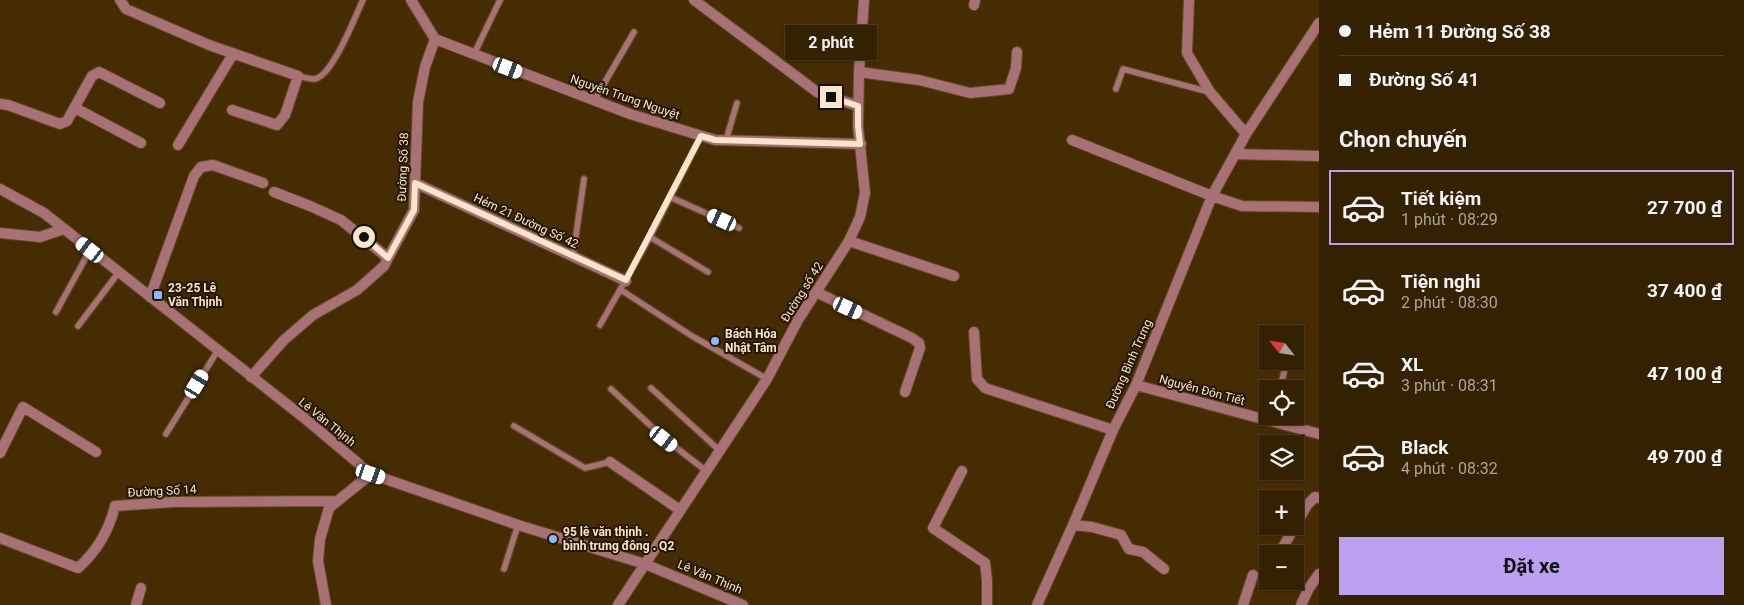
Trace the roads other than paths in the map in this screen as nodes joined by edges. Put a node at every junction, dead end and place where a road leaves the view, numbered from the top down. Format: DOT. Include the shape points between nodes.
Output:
graph roads {
  1 [pos="120,0"];
  2 [pos="363,0"];
  3 [pos="411,0"];
  4 [pos="500,0"];
  5 [pos="694,0"];
  6 [pos="864,0"];
  7 [pos="1189,0"];
  8 [pos="1319,23"];
  9 [pos="634,32"];
  10 [pos="435,39"];
  11 [pos="1017,52"];
  12 [pos="233,54"];
  13 [pos="474,54"];
  14 [pos="859,72"];
  15 [pos="298,76"];
  16 [pos="1116,89"];
  17 [pos="1210,92"];
  18 [pos="594,101"];
  19 [pos="160,103"];
  20 [pos="737,103"];
  21 [pos="0,104"];
  22 [pos="858,106"];
  23 [pos="75,108"];
  24 [pos="232,110"];
  25 [pos="1246,134"];
  26 [pos="701,136"];
  27 [pos="726,140"];
  28 [pos="1072,140"];
  29 [pos="141,143"];
  30 [pos="860,144"];
  31 [pos="178,146"];
  32 [pos="1234,154"];
  33 [pos="1319,156"];
  34 [pos="584,179"];
  35 [pos="264,183"];
  36 [pos="415,183"];
  37 [pos="0,189"];
  38 [pos="274,192"];
  39 [pos="1212,196"];
  40 [pos="670,197"];
  41 [pos="1319,207"];
  42 [pos="739,228"];
  43 [pos="64,229"];
  44 [pos="0,233"];
  45 [pos="650,237"];
  46 [pos="849,241"];
  47 [pos="90,250"];
  48 [pos="573,256"];
  49 [pos="388,258"];
  50 [pos="119,272"];
  51 [pos="708,272"];
  52 [pos="954,276"];
  53 [pos="624,285"];
  54 [pos="816,292"];
  55 [pos="150,297"];
  56 [pos="56,312"];
  57 [pos="600,325"];
  58 [pos="78,326"];
  59 [pos="974,332"];
  60 [pos="218,350"];
  61 [pos="251,377"];
  62 [pos="767,379"];
  63 [pos="1136,385"];
  64 [pos="651,388"];
  65 [pos="611,390"];
  66 [pos="906,392"];
  67 [pos="1259,416"];
  68 [pos="1291,425"];
  69 [pos="514,426"];
  70 [pos="1113,430"];
  71 [pos="166,434"];
  72 [pos="1319,434"];
  73 [pos="720,450"];
  74 [pos="96,452"];
  75 [pos="0,453"];
  76 [pos="610,462"];
  77 [pos="705,470"];
  78 [pos="962,471"];
  79 [pos="371,474"];
  80 [pos="1319,498"];
  81 [pos="337,502"];
  82 [pos="680,510"];
  83 [pos="1304,511"];
  84 [pos="518,525"];
  85 [pos="1073,525"];
  86 [pos="0,538"];
  87 [pos="645,564"];
  88 [pos="504,569"];
  89 [pos="1164,569"];
  90 [pos="1319,574"];
  91 [pos="1253,575"];
  92 [pos="141,588"];
  93 [pos="136,605"];
  94 [pos="326,605"];
  95 [pos="618,605"];
  96 [pos="743,605"];
  97 [pos="987,605"];
  98 [pos="1037,605"];
  99 [pos="1243,605"];
  100 [pos="1301,605"];
  1 -- 12 [label="street" via="126,9"];
  2 -- 15 [label="lane" via="325,73 315,79"];
  3 -- 10 [label="street"];
  4 -- 13 [label="lane"];
  5 -- 22 [label="street" via="817,92"];
  6 -- 14 [label="street, Đường số 42"];
  7 -- 17 [label="street" via="1187,53"];
  8 -- 25 [label="street, Đường Bình Trưng"];
  9 -- 18 [label="lane"];
  10 -- 13 [label="street, Nguyễn Trung Nguyệt"];
  10 -- 36 [label="street, Đường Số 38" via="418,102"];
  11 -- 14 [label="street" via="1009,89 970,94 919,80"];
  12 -- 15 [label="street"];
  12 -- 31 [label="street"];
  13 -- 18 [label="street, Nguyễn Trung Nguyệt"];
  14 -- 22 [label="street, Đường số 42"];
  15 -- 24 [label="street" via="285,115 277,126"];
  16 -- 17 [label="lane" via="1123,69"];
  17 -- 25 [label="street"];
  18 -- 26 [label="street, Nguyễn Trung Nguyệt"];
  19 -- 23 [label="street" via="98,72 92,76"];
  20 -- 27 [label="lane"];
  21 -- 23 [label="street" via="60,124"];
  22 -- 30 [label="street, Đường số 42"];
  23 -- 29 [label="street"];
  25 -- 32 [label="street, Đường Bình Trưng"];
  26 -- 27 [label="street, Nguyễn Trung Nguyệt"];
  26 -- 40 [label="lane"];
  27 -- 30 [label="street, Nguyễn Trung Nguyệt"];
  28 -- 39 [label="street"];
  30 -- 46 [label="street, Đường số 42" via="865,192 860,217"];
  32 -- 33 [label="street"];
  32 -- 39 [label="street, Đường Bình Trưng"];
  34 -- 48 [label="lane"];
  35 -- 55 [label="street" via="213,165 201,167 194,176"];
  36 -- 48 [label="street, Hẻm 21 Đường Số 42"];
  36 -- 49 [label="street, Đường Số 38" via="414,210"];
  37 -- 43 [label="street, Lê Văn Thịnh" via="44,213"];
  38 -- 49 [label="street" via="341,220"];
  39 -- 41 [label="street" via="1242,206"];
  39 -- 63 [label="street, Đường Bình Trưng"];
  40 -- 42 [label="lane"];
  40 -- 45 [label="lane"];
  43 -- 44 [label="street" via="40,237"];
  43 -- 47 [label="street, Lê Văn Thịnh"];
  45 -- 51 [label="lane"];
  45 -- 53 [label="lane"];
  46 -- 52 [label="street"];
  46 -- 54 [label="street, Đường số 42"];
  47 -- 50 [label="street, Lê Văn Thịnh"];
  47 -- 56 [label="lane"];
  48 -- 53 [label="street, Hẻm 21 Đường Số 42"];
  49 -- 61 [label="street, Đường Số 38" via="384,266 357,290 313,315 284,340"];
  50 -- 55 [label="street, Lê Văn Thịnh"];
  50 -- 58 [label="lane"];
  53 -- 57 [label="lane"];
  53 -- 62 [label="lane, Hẻm 21 Đường Số 42" via="692,336"];
  54 -- 62 [label="street, Đường số 42"];
  54 -- 66 [label="street" via="919,343"];
  55 -- 60 [label="street, Lê Văn Thịnh"];
  59 -- 70 [label="street" via="977,379 985,388"];
  60 -- 61 [label="street, Lê Văn Thịnh"];
  60 -- 71 [label="lane"];
  61 -- 79 [label="street, Lê Văn Thịnh"];
  62 -- 73 [label="street, Đường số 42"];
  63 -- 67 [label="street, Nguyễn Đôn Tiết"];
  63 -- 70 [label="street, Đường Bình Trưng"];
  64 -- 73 [label="lane"];
  65 -- 77 [label="lane" via="664,439"];
  68 -- 72 [label="street, Nguyễn Đôn Tiết"];
  69 -- 76 [label="lane" via="585,468"];
  70 -- 85 [label="street, Đường Bình Trưng"];
  73 -- 77 [label="street, Đường số 42"];
  74 -- 75 [label="street" via="23,407"];
  76 -- 82 [label="street"];
  77 -- 82 [label="street, Đường số 42"];
  78 -- 97 [label="street" via="933,528 986,563"];
  79 -- 81 [label="street"];
  79 -- 84 [label="street, Lê Văn Thịnh"];
  80 -- 83 [label="street" via="1315,497"];
  81 -- 86 [label="street, Đường Số 14" via="173,502 116,506 111,524 92,556 78,568"];
  81 -- 94 [label="street" via="329,508 320,539 318,561"];
  82 -- 87 [label="street, Đường số 42"];
  84 -- 87 [label="street, Lê Văn Thịnh"];
  84 -- 88 [label="lane"];
  85 -- 89 [label="street" via="1121,535 1129,549 1143,552"];
  85 -- 98 [label="street, Đường Bình Trưng"];
  87 -- 95 [label="street, Đường số 42"];
  87 -- 96 [label="street, Lê Văn Thịnh"];
  90 -- 100 [label="street"];
  91 -- 99 [label="street"];
  92 -- 93 [label="street"];
}
